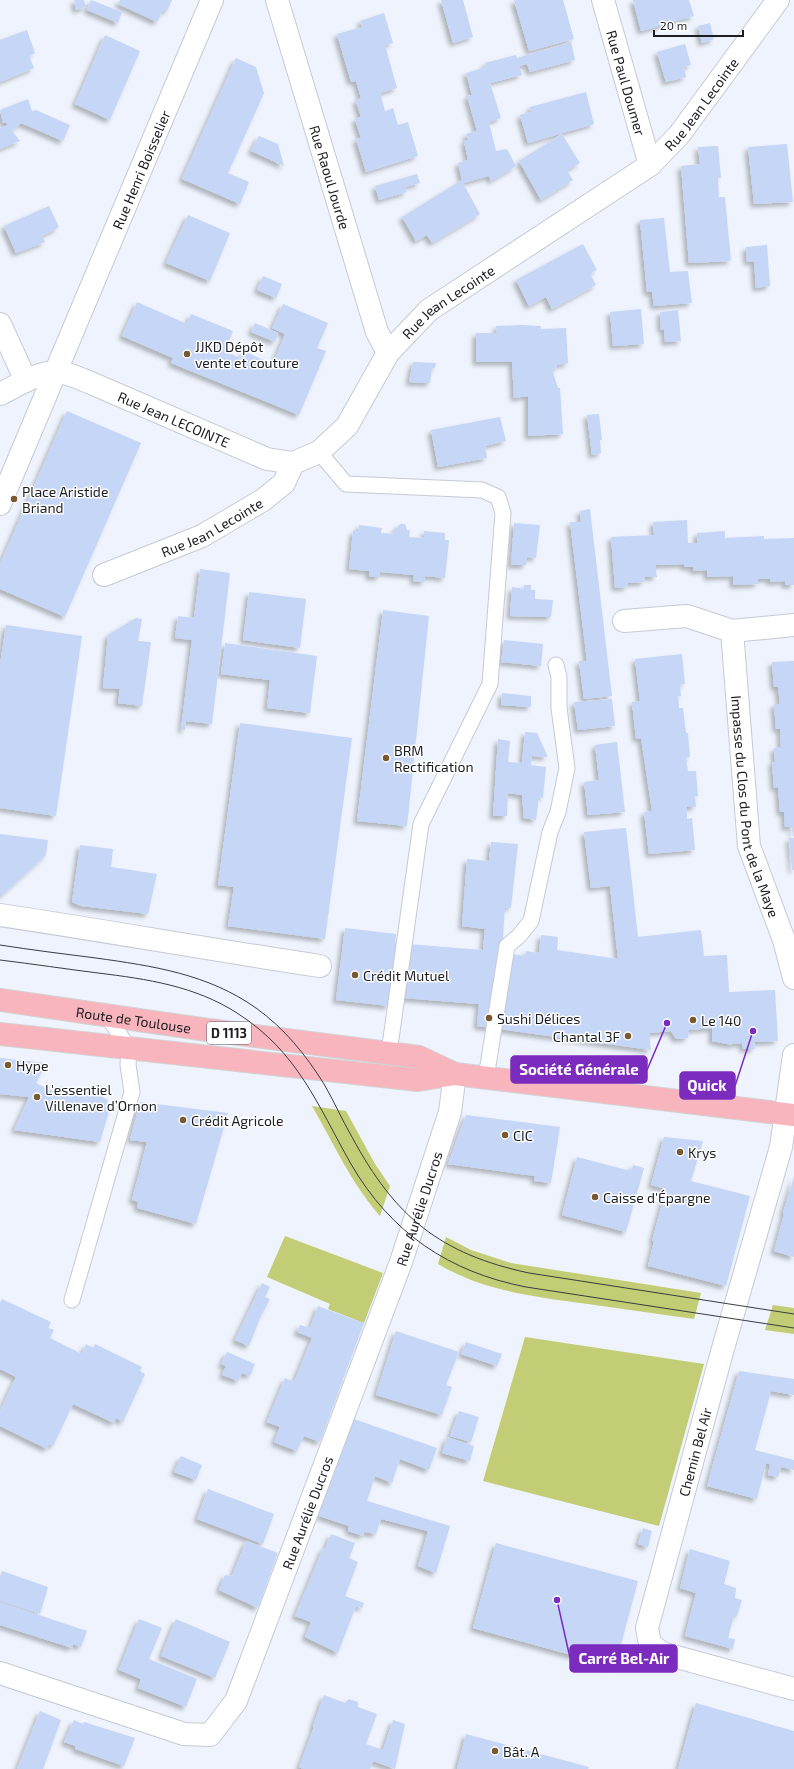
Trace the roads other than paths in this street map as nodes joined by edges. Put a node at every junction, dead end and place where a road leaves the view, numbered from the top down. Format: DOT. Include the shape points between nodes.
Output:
graph roads {
  1 [pos="212,0"];
  2 [pos="277,0"];
  3 [pos="603,0"];
  4 [pos="778,0"];
  5 [pos="650,165"];
  6 [pos="3,331"];
  7 [pos="388,353"];
  8 [pos="56,372"];
  9 [pos="26,381"];
  10 [pos="0,394"];
  11 [pos="319,452"];
  12 [pos="293,463"];
  13 [pos="0,504"];
  14 [pos="104,575"];
  15 [pos="624,621"];
  16 [pos="794,625"];
  17 [pos="732,631"];
  18 [pos="556,665"];
  19 [pos="0,915"];
  20 [pos="320,966"];
  21 [pos="794,978"];
  22 [pos="0,1000"];
  23 [pos="107,1015"];
  24 [pos="0,1034"];
  25 [pos="129,1049"];
  26 [pos="389,1053"];
  27 [pos="794,1055"];
  28 [pos="455,1074"];
  29 [pos="486,1078"];
  30 [pos="790,1114"];
  31 [pos="72,1300"];
  32 [pos="0,1673"];
  33 [pos="794,1689"];
  1 -- 8 [label="street, Rue Henri Boisselier"];
  2 -- 7 [label="street, Rue Raoul Jourde" via="377,332"];
  3 -- 5 [label="street, Rue Paul Doumer"];
  4 -- 5 [label="street, Rue Jean Lecointe" via="679,135"];
  5 -- 7 [label="street, Rue Jean Lecointe" via="429,310"];
  6 -- 9 [label="street"];
  7 -- 11 [label="street, Rue Jean Lecointe" via="347,426"];
  8 -- 9 [label="street"];
  8 -- 12 [label="street, Rue Jean LECOINTE" via="91,383 267,459"];
  8 -- 13 [label="street, Rue Henri Boisselier"];
  9 -- 10 [label="street"];
  11 -- 12 [label="street, Rue Jean Lecointe"];
  11 -- 26 [label="lane" via="346,484 482,490 498,498 503,514 490,684 421,824"];
  12 -- 14 [label="street, Rue Jean Lecointe" via="284,483 263,500 202,536"];
  15 -- 17 [label="street" via="687,616"];
  16 -- 17 [label="street"];
  17 -- 21 [label="street, Impasse du Clos du Pont de la Maye" via="749,846 784,940"];
  18 -- 29 [label="lane" via="567,768 531,921 507,946"];
  19 -- 20 [label="street"];
  22 -- 23 [label="main road, Route de Toulouse / D 1113"];
  23 -- 25 [label="lane"];
  23 -- 26 [label="main road, Route de Toulouse / D 1113"];
  24 -- 25 [label="main road, Route de Toulouse / D 1113"];
  25 -- 28 [label="main road, Route de Toulouse / D 1113" via="418,1080"];
  25 -- 31 [label="lane" via="128,1065 132,1092"];
  26 -- 28 [label="main road, Route de Toulouse / D 1113" via="419,1057"];
  27 -- 30 [label="street"];
  28 -- 29 [label="main road, Route de Toulouse / D 1113"];
  28 -- 32 [label="street, Rue Aurélie Ducros" via="450,1112 401,1262 236,1701 210,1735 184,1734"];
  29 -- 30 [label="main road, Route de Toulouse / D 1113"];
  30 -- 33 [label="street, Chemin Bel Air" via="647,1628 650,1644 662,1653"];
}
